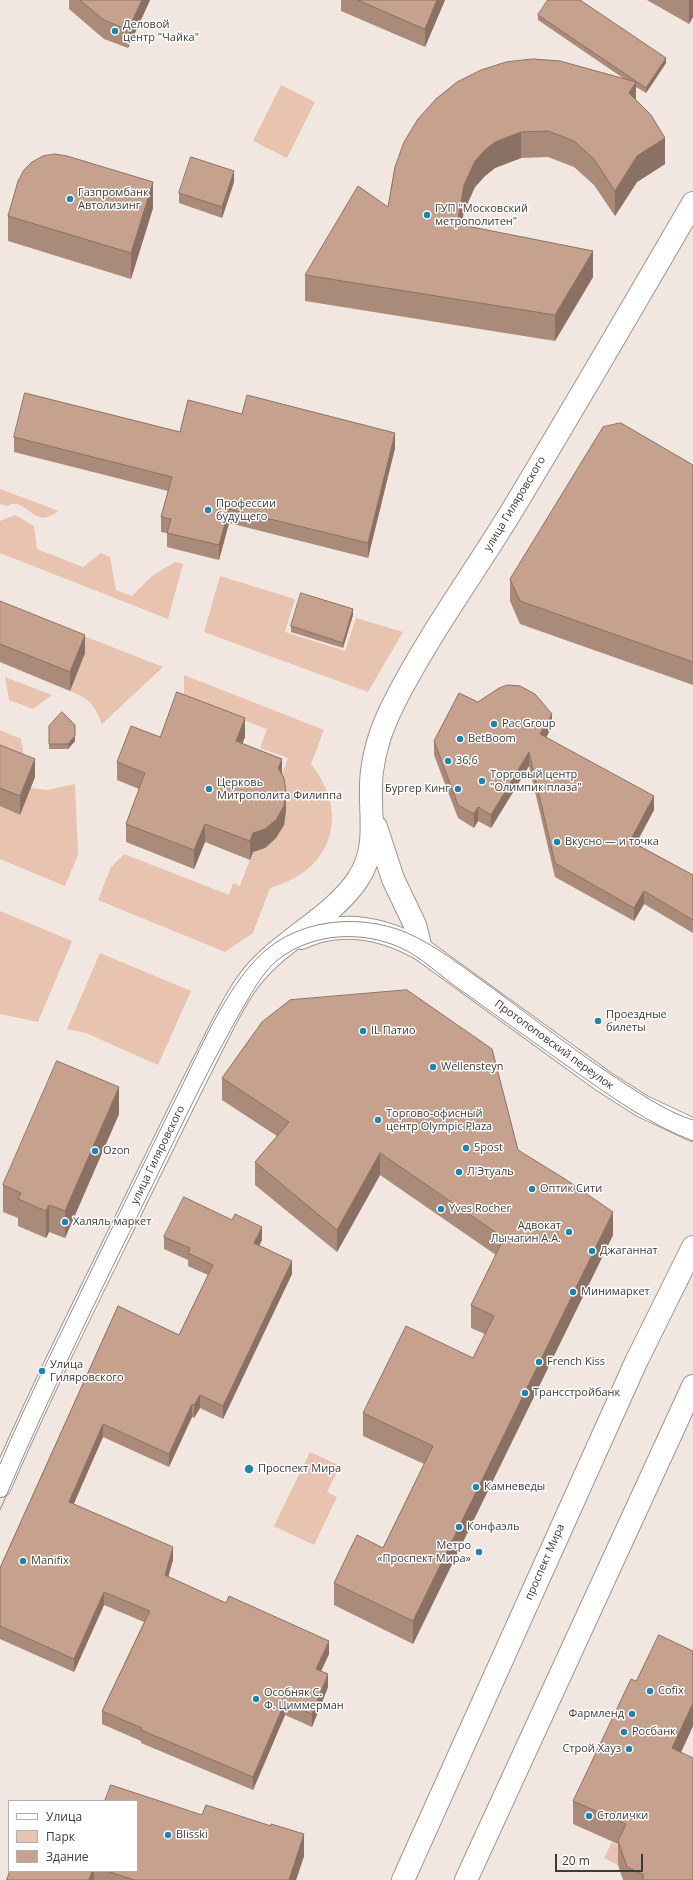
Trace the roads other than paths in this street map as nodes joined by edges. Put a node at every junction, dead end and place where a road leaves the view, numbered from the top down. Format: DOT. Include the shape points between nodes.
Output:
graph roads {
  1 [pos="693,203"];
  2 [pos="373,816"];
  3 [pos="285,946"];
  4 [pos="421,949"];
  5 [pos="693,1130"];
  6 [pos="693,1247"];
  7 [pos="693,1386"];
  8 [pos="0,1486"];
  9 [pos="403,1880"];
  10 [pos="466,1880"];
  1 -- 2 [label="street, улица Гиляровского" via="508,516 394,702 375,752 370,796"];
  2 -- 3 [label="street, улица Гиляровского" via="372,843 358,879 342,899"];
  2 -- 4 [label="street, улица Гиляровского" via="393,879 415,925"];
  3 -- 4 [label="street, улица Гиляровского" via="330,929 348,928 382,932 404,939"];
  3 -- 8 [label="street, улица Гиляровского" via="254,973 226,1018 55,1365"];
  4 -- 5 [label="street, Протопоповский переулок" via="603,1081 642,1106"];
  6 -- 9 [label="street, проспект Мира" via="636,1362"];
  7 -- 10 [label="street"];
}
